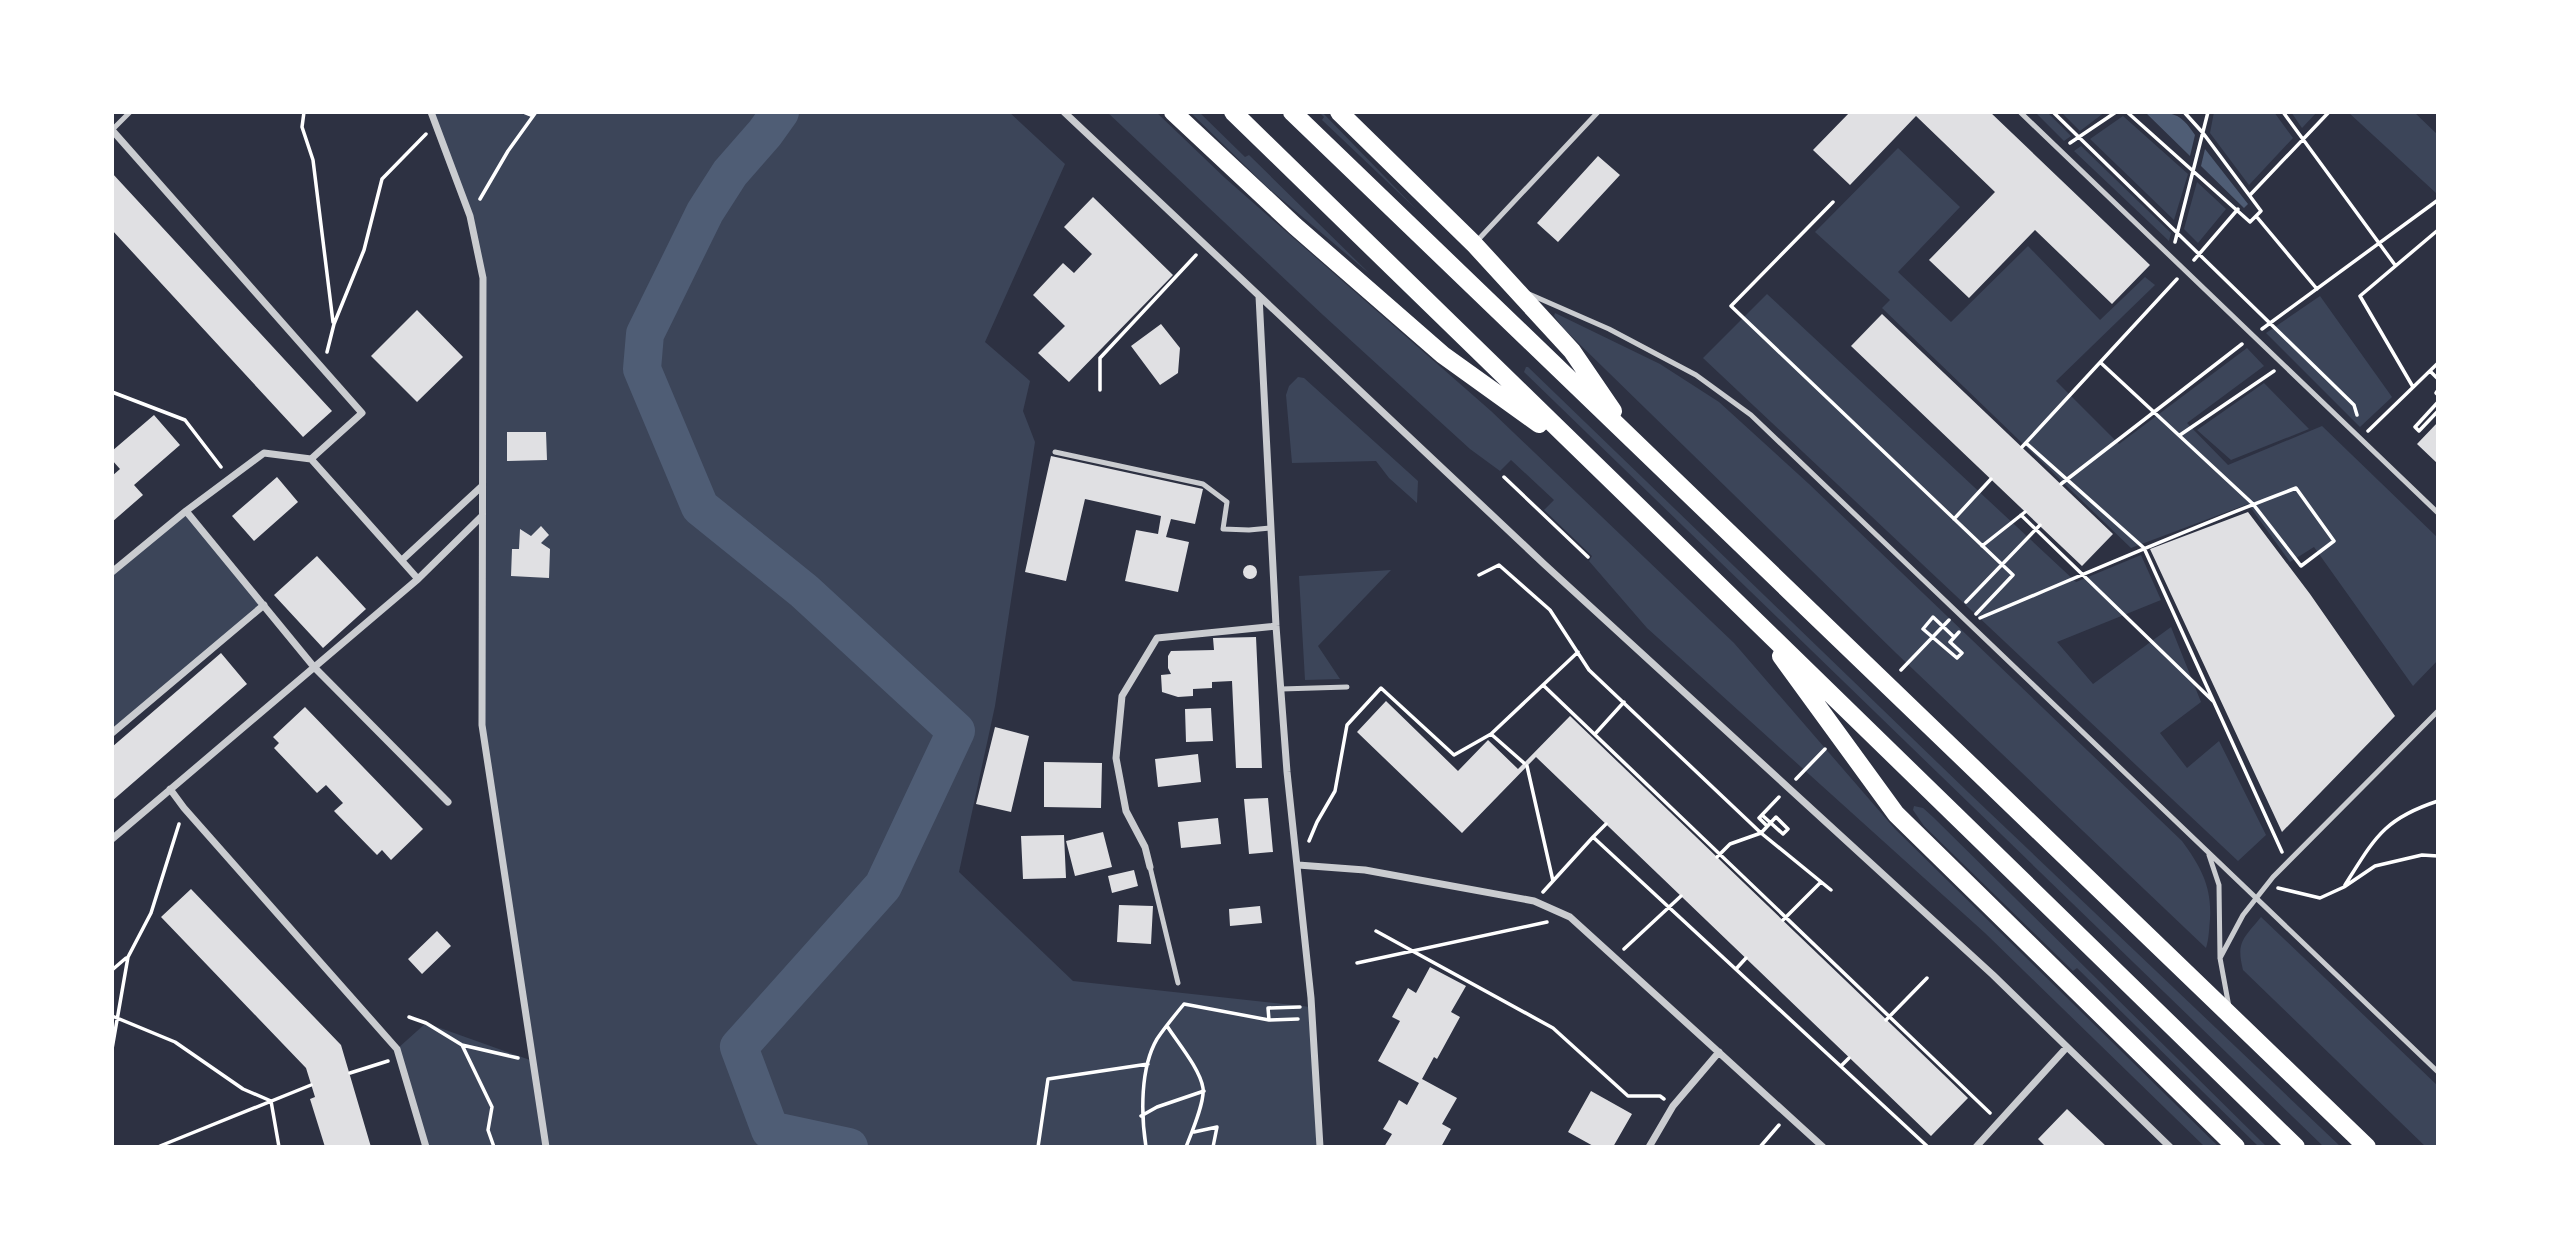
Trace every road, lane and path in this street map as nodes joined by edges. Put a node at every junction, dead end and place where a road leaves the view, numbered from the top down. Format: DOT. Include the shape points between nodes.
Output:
graph roads {
  1 [pos="130,112"];
  2 [pos="304,112"];
  3 [pos="431,112"];
  4 [pos="523,112"];
  5 [pos="1064,112"];
  6 [pos="1173,112"];
  7 [pos="1233,112"];
  8 [pos="1292,112"];
  9 [pos="1339,112"];
  10 [pos="1598,112"];
  11 [pos="2020,112"];
  12 [pos="2053,112"];
  13 [pos="2116,112"];
  14 [pos="2127,112"];
  15 [pos="2184,112"];
  16 [pos="2208,112"];
  17 [pos="2283,112"];
  18 [pos="2329,112"];
  19 [pos="535,114"];
  20 [pos="437,122"];
  21 [pos="112,130"];
  22 [pos="2203,133"];
  23 [pos="2079,137"];
  24 [pos="2303,139"];
  25 [pos="2060,150"];
  26 [pos="2194,170"];
  27 [pos="2250,195"];
  28 [pos="2438,200"];
  29 [pos="1833,202"];
  30 [pos="2238,209"];
  31 [pos="470,216"];
  32 [pos="2256,216"];
  33 [pos="2438,230"];
  34 [pos="2178,233"];
  35 [pos="2380,243"];
  36 [pos="1474,244"];
  37 [pos="1205,246"];
  38 [pos="2200,253"];
  39 [pos="2170,257"];
  40 [pos="2395,265"];
  41 [pos="2185,270"];
  42 [pos="1509,284"];
  43 [pos="2317,289"];
  44 [pos="1259,296"];
  45 [pos="2271,323"];
  46 [pos="334,324"];
  47 [pos="2253,336"];
  48 [pos="2101,363"];
  49 [pos="2438,363"];
  50 [pos="2282,365"];
  51 [pos="323,369"];
  52 [pos="2430,371"];
  53 [pos="2438,379"];
  54 [pos="2413,387"];
  55 [pos="1100,390"];
  56 [pos="112,391"];
  57 [pos="2438,402"];
  58 [pos="2438,411"];
  59 [pos="2154,412"];
  60 [pos="2180,435"];
  61 [pos="2362,438"];
  62 [pos="1634,443"];
  63 [pos="1055,452"];
  64 [pos="1587,458"];
  65 [pos="310,459"];
  66 [pos="1504,477"];
  67 [pos="230,479"];
  68 [pos="1992,480"];
  69 [pos="2067,480"];
  70 [pos="2061,484"];
  71 [pos="481,486"];
  72 [pos="2253,504"];
  73 [pos="186,511"];
  74 [pos="2438,513"];
  75 [pos="481,517"];
  76 [pos="1954,519"];
  77 [pos="1270,528"];
  78 [pos="1982,546"];
  79 [pos="2144,548"];
  80 [pos="1588,557"];
  81 [pos="402,560"];
  82 [pos="112,572"];
  83 [pos="1479,575"];
  84 [pos="2082,575"];
  85 [pos="418,579"];
  86 [pos="264,605"];
  87 [pos="1752,617"];
  88 [pos="1974,617"];
  89 [pos="1968,623"];
  90 [pos="1276,626"];
  91 [pos="1923,628"];
  92 [pos="1578,652"];
  93 [pos="314,667"];
  94 [pos="1543,685"];
  95 [pos="1346,687"];
  96 [pos="1281,689"];
  97 [pos="1624,702"];
  98 [pos="2214,703"];
  99 [pos="2438,711"];
  100 [pos="112,733"];
  101 [pos="1490,734"];
  102 [pos="1595,734"];
  103 [pos="170,789"];
  104 [pos="2438,801"];
  105 [pos="448,802"];
  106 [pos="184,808"];
  107 [pos="1606,824"];
  108 [pos="1768,826"];
  109 [pos="1761,833"];
  110 [pos="1593,837"];
  111 [pos="112,839"];
  112 [pos="2208,852"];
  113 [pos="1719,856"];
  114 [pos="2438,856"];
  115 [pos="2287,863"];
  116 [pos="1298,865"];
  117 [pos="1150,867"];
  118 [pos="1553,881"];
  119 [pos="1821,882"];
  120 [pos="2266,886"];
  121 [pos="2344,887"];
  122 [pos="1831,890"];
  123 [pos="1681,896"];
  124 [pos="2256,898"];
  125 [pos="1534,901"];
  126 [pos="1670,908"];
  127 [pos="1570,917"];
  128 [pos="1784,919"];
  129 [pos="1376,931"];
  130 [pos="1413,951"];
  131 [pos="128,957"];
  132 [pos="1614,957"];
  133 [pos="1746,958"];
  134 [pos="2220,958"];
  135 [pos="1357,963"];
  136 [pos="1736,969"];
  137 [pos="112,970"];
  138 [pos="1927,978"];
  139 [pos="1178,983"];
  140 [pos="1289,1007"];
  141 [pos="2230,1014"];
  142 [pos="114,1017"];
  143 [pos="409,1017"];
  144 [pos="1888,1018"];
  145 [pos="1311,1019"];
  146 [pos="1269,1020"];
  147 [pos="1167,1026"];
  148 [pos="462,1045"];
  149 [pos="2067,1047"];
  150 [pos="112,1049"];
  151 [pos="1719,1052"];
  152 [pos="399,1058"];
  153 [pos="1849,1058"];
  154 [pos="531,1060"];
  155 [pos="1148,1064"];
  156 [pos="1841,1066"];
  157 [pos="2438,1072"];
  158 [pos="350,1073"];
  159 [pos="311,1085"];
  160 [pos="1204,1091"];
  161 [pos="271,1101"];
  162 [pos="1674,1106"];
  163 [pos="1787,1115"];
  164 [pos="1142,1116"];
  165 [pos="1999,1121"];
  166 [pos="1192,1132"];
  167 [pos="154,1147"];
  168 [pos="160,1147"];
  169 [pos="279,1147"];
  170 [pos="426,1147"];
  171 [pos="494,1147"];
  172 [pos="546,1147"];
  173 [pos="1038,1147"];
  174 [pos="1146,1147"];
  175 [pos="1185,1147"];
  176 [pos="1213,1147"];
  177 [pos="1320,1147"];
  178 [pos="1650,1147"];
  179 [pos="1760,1147"];
  180 [pos="1823,1147"];
  181 [pos="1928,1147"];
  182 [pos="1976,1147"];
  183 [pos="2170,1147"];
  184 [pos="2236,1147"];
  185 [pos="2296,1147"];
  186 [pos="2368,1147"];
  1 -- 21 [label="lane"];
  2 -- 46 [label="path" via="302,127 313,160"];
  3 -- 20 [label="street"];
  4 -- 19 [label="path"];
  5 -- 37 [label="street"];
  6 -- 64 [label="highway" via="1443,355"];
  7 -- 64 [label="highway"];
  8 -- 62 [label="highway"];
  9 -- 36 [label="highway"];
  10 -- 36 [label="lane"];
  11 -- 25 [label="lane"];
  12 -- 23 [label="path"];
  13 -- 23 [label="path"];
  14 -- 26 [label="path"];
  15 -- 22 [label="path"];
  16 -- 22 [label="path"];
  17 -- 24 [label="path"];
  18 -- 24 [label="path"];
  19 -- 31 [label="path"];
  20 -- 31 [label="street"];
  20 -- 46 [label="path" via="382,180 364,250"];
  21 -- 51 [label="street"];
  22 -- 26 [label="path"];
  22 -- 27 [label="path"];
  23 -- 25 [label="path"];
  23 -- 34 [label="path"];
  24 -- 27 [label="path"];
  24 -- 35 [label="path"];
  25 -- 39 [label="lane"];
  26 -- 30 [label="path"];
  26 -- 34 [label="path"];
  27 -- 32 [label="path" via="2261,211"];
  28 -- 35 [label="path"];
  29 -- 76 [label="path" via="1731,306"];
  30 -- 32 [label="path" via="2250,222"];
  30 -- 38 [label="path"];
  31 -- 71 [label="street" via="483,278"];
  32 -- 43 [label="path"];
  33 -- 40 [label="path"];
  34 -- 38 [label="path"];
  34 -- 39 [label="path"];
  35 -- 40 [label="path"];
  35 -- 43 [label="path"];
  36 -- 42 [label="highway"];
  37 -- 44 [label="street"];
  37 -- 55 [label="path" via="1100,358"];
  38 -- 41 [label="path"];
  38 -- 45 [label="path"];
  39 -- 41 [label="lane"];
  40 -- 54 [label="path" via="2360,296"];
  41 -- 47 [label="lane"];
  41 -- 48 [label="path"];
  42 -- 62 [label="highway" via="1572,351"];
  42 -- 89 [label="lane" via="1609,329 1725,395"];
  43 -- 45 [label="path"];
  44 -- 77 [label="street"];
  44 -- 149 [label="street"];
  45 -- 47 [label="path"];
  45 -- 61 [label="path" via="2354,405"];
  46 -- 51 [label="path"];
  47 -- 50 [label="lane"];
  47 -- 59 [label="path"];
  48 -- 59 [label="path"];
  48 -- 69 [label="path" via="2024,445"];
  49 -- 52 [label="path"];
  50 -- 60 [label="path"];
  50 -- 61 [label="lane"];
  51 -- 65 [label="street" via="362,413"];
  52 -- 53 [label="path"];
  52 -- 54 [label="path"];
  54 -- 61 [label="path"];
  56 -- 67 [label="path" via="186,420"];
  57 -- 58 [label="path" via="2415,427 2419,431"];
  59 -- 60 [label="path"];
  59 -- 69 [label="path"];
  60 -- 72 [label="path"];
  61 -- 74 [label="lane"];
  62 -- 141 [label="highway"];
  63 -- 77 [label="lane" via="1203,484 1227,502 1223,529"];
  64 -- 87 [label="highway"];
  65 -- 67 [label="street" via="264,453"];
  65 -- 81 [label="street"];
  66 -- 80 [label="path"];
  67 -- 73 [label="street"];
  68 -- 76 [label="path"];
  69 -- 70 [label="path"];
  69 -- 79 [label="path"];
  71 -- 75 [label="street"];
  71 -- 81 [label="street"];
  72 -- 72 [label="path" via="2296,488 2334,541 2301,566"];
  72 -- 79 [label="path"];
  73 -- 82 [label="street"];
  73 -- 86 [label="street"];
  75 -- 85 [label="street"];
  75 -- 154 [label="street" via="482,725"];
  76 -- 78 [label="path"];
  77 -- 90 [label="street"];
  78 -- 84 [label="path" via="2023,514"];
  78 -- 88 [label="path" via="2013,575"];
  79 -- 84 [label="path"];
  79 -- 98 [label="path"];
  81 -- 85 [label="street"];
  83 -- 92 [label="path" via="1499,565 1550,610"];
  84 -- 89 [label="path"];
  84 -- 98 [label="path"];
  85 -- 93 [label="street"];
  86 -- 93 [label="street"];
  86 -- 100 [label="street"];
  87 -- 184 [label="highway" via="1896,814"];
  87 -- 185 [label="highway"];
  89 -- 112 [label="lane"];
  90 -- 96 [label="street"];
  90 -- 117 [label="street" via="1157,638 1122,696 1116,758 1126,811"];
  91 -- 91 [label="path" via="1933,617 1954,637 1950,642 1962,653 1957,659"];
  92 -- 94 [label="path"];
  92 -- 97 [label="path"];
  93 -- 103 [label="street"];
  93 -- 105 [label="street"];
  94 -- 101 [label="path"];
  94 -- 102 [label="path"];
  95 -- 96 [label="lane"];
  96 -- 116 [label="street"];
  97 -- 102 [label="path"];
  97 -- 109 [label="path"];
  98 -- 115 [label="path"];
  99 -- 115 [label="lane"];
  101 -- 116 [label="path" via="1454,755 1381,688 1346,725 1335,791"];
  101 -- 118 [label="path" via="1525,765"];
  102 -- 113 [label="path"];
  103 -- 106 [label="street"];
  103 -- 111 [label="street"];
  104 -- 121 [label="path" via="2411,810 2381,830"];
  106 -- 131 [label="path" via="151,913"];
  106 -- 152 [label="street" via="397,1049"];
  107 -- 110 [label="path"];
  108 -- 108 [label="path" via="1760,816 1783,834 1788,829 1776,817"];
  108 -- 109 [label="path"];
  109 -- 113 [label="path" via="1730,844"];
  109 -- 119 [label="path"];
  110 -- 118 [label="path"];
  110 -- 126 [label="path"];
  112 -- 124 [label="lane"];
  112 -- 134 [label="lane" via="2219,885"];
  113 -- 128 [label="path"];
  114 -- 121 [label="path" via="2375,866"];
  115 -- 120 [label="lane"];
  116 -- 125 [label="street" via="1366,870"];
  116 -- 145 [label="street"];
  117 -- 139 [label="lane"];
  118 -- 125 [label="path"];
  119 -- 122 [label="path"];
  119 -- 128 [label="path"];
  120 -- 121 [label="path" via="2320,898"];
  120 -- 124 [label="lane"];
  123 -- 126 [label="path"];
  124 -- 134 [label="lane"];
  124 -- 157 [label="lane"];
  125 -- 127 [label="street"];
  126 -- 132 [label="path"];
  126 -- 136 [label="path"];
  127 -- 130 [label="path"];
  127 -- 132 [label="street"];
  128 -- 144 [label="path"];
  129 -- 130 [label="path"];
  130 -- 135 [label="path"];
  130 -- 162 [label="path" via="1553,1028 1628,1096 1660,1096"];
  131 -- 137 [label="path"];
  131 -- 142 [label="path"];
  132 -- 151 [label="street"];
  133 -- 136 [label="path"];
  134 -- 141 [label="lane"];
  136 -- 156 [label="path"];
  138 -- 144 [label="path"];
  140 -- 146 [label="path" via="1268,1008"];
  141 -- 186 [label="highway"];
  142 -- 150 [label="path"];
  142 -- 161 [label="path" via="175,1042 243,1089"];
  143 -- 148 [label="path"];
  144 -- 165 [label="path"];
  145 -- 146 [label="path"];
  145 -- 177 [label="street"];
  146 -- 147 [label="path" via="1184,1004"];
  147 -- 155 [label="path"];
  147 -- 160 [label="path"];
  148 -- 154 [label="path"];
  148 -- 171 [label="path" via="492,1107 488,1130"];
  149 -- 165 [label="street"];
  149 -- 183 [label="street"];
  151 -- 162 [label="street"];
  151 -- 163 [label="street"];
  152 -- 158 [label="path"];
  152 -- 170 [label="street"];
  153 -- 156 [label="path"];
  154 -- 172 [label="street"];
  155 -- 164 [label="path"];
  155 -- 173 [label="path" via="1048,1079"];
  156 -- 181 [label="path"];
  159 -- 161 [label="path"];
  160 -- 164 [label="path"];
  160 -- 166 [label="path"];
  161 -- 168 [label="path"];
  161 -- 169 [label="path"];
  162 -- 178 [label="street"];
  163 -- 179 [label="path"];
  163 -- 180 [label="street"];
  164 -- 174 [label="path"];
  165 -- 182 [label="street"];
  166 -- 175 [label="path"];
  166 -- 176 [label="path" via="1217,1128"];
  167 -- 168 [label="path"];
}
